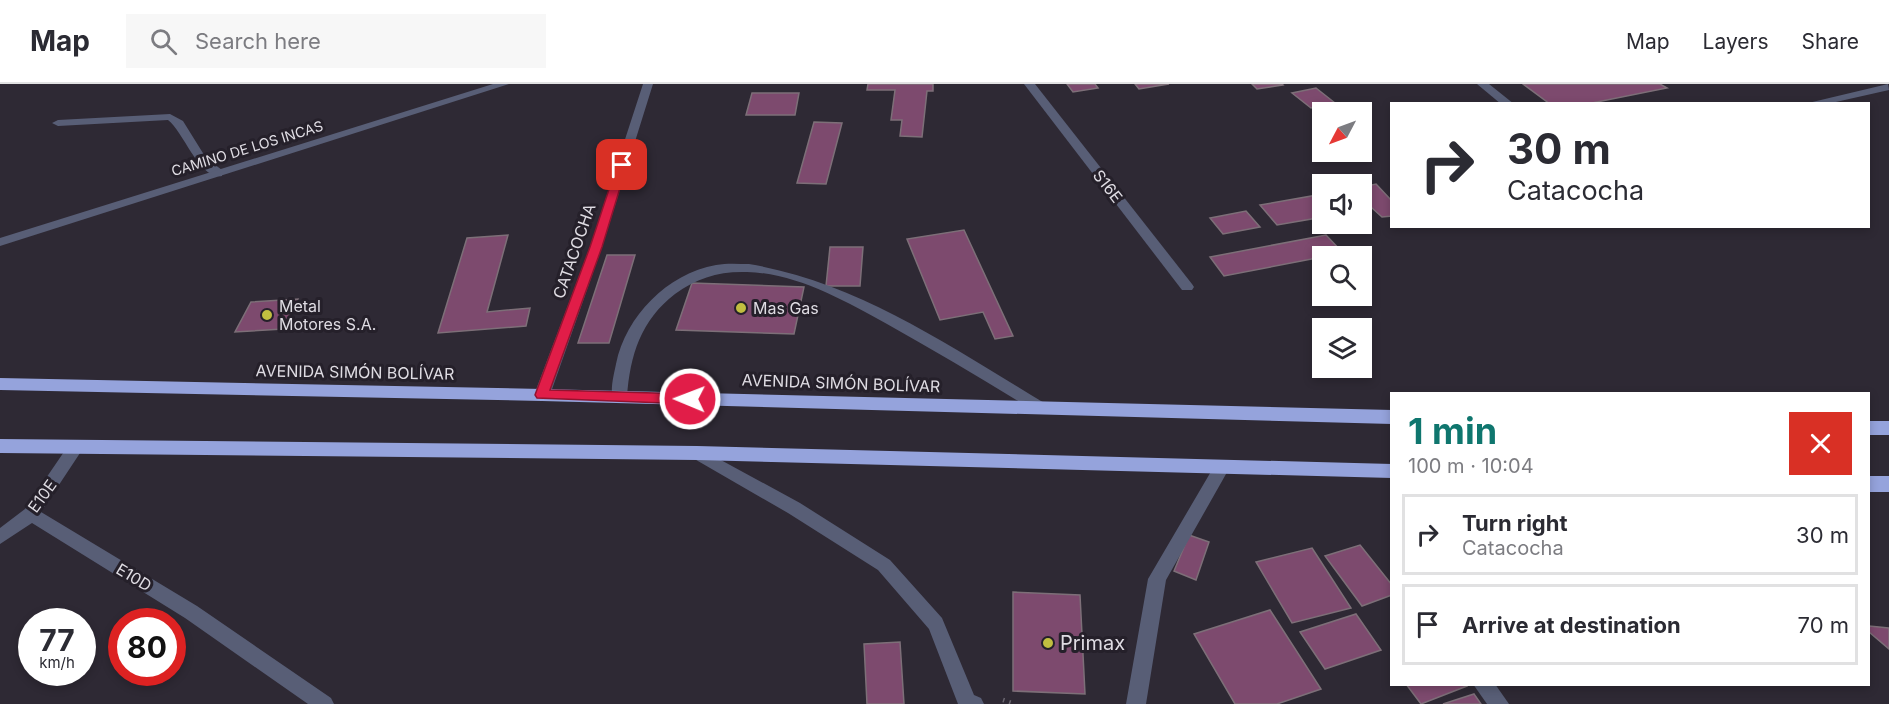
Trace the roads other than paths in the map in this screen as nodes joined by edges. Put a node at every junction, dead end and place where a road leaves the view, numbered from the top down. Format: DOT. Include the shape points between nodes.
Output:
graph roads {
  1 [pos="648,84"];
  2 [pos="1029,84"];
  3 [pos="1482,84"];
  4 [pos="498,85"];
  5 [pos="1889,87"];
  6 [pos="1506,102"];
  7 [pos="1818,102"];
  8 [pos="58,123"];
  9 [pos="218,173"];
  10 [pos="0,242"];
  11 [pos="1187,287"];
  12 [pos="0,384"];
  13 [pos="542,395"];
  14 [pos="620,397"];
  15 [pos="1041,408"];
  16 [pos="1390,417"];
  17 [pos="1870,428"];
  18 [pos="1889,428"];
  19 [pos="0,446"];
  20 [pos="76,447"];
  21 [pos="698,453"];
  22 [pos="1222,467"];
  23 [pos="1390,471"];
  24 [pos="1870,484"];
  25 [pos="1889,484"];
  26 [pos="32,514"];
  27 [pos="0,537"];
  28 [pos="1485,686"];
  29 [pos="324,704"];
  30 [pos="974,704"];
  31 [pos="1136,704"];
  32 [pos="1499,704"];
  1 -- 13 [label="street, CATACOCHA" via="596,247"];
  2 -- 11 [label="street, S16E"];
  3 -- 6 [label="street"];
  4 -- 9 [label="street, CAMINO DE LOS INCAS"];
  5 -- 7 [label="street"];
  8 -- 9 [label="street" via="170,117 179,123 202,160"];
  9 -- 10 [label="street, CAMINO DE LOS INCAS"];
  12 -- 13 [label="highway, AVENIDA SIMÓN BOLÍVAR"];
  13 -- 14 [label="highway, AVENIDA SIMÓN BOLÍVAR"];
  14 -- 15 [label="highway, AVENIDA SIMÓN BOLÍVAR"];
  14 -- 15 [label="street" via="622,361 639,321 671,288 710,270 759,268 806,279 849,298"];
  15 -- 16 [label="highway, AVENIDA SIMÓN BOLÍVAR"];
  17 -- 18 [label="highway"];
  19 -- 20 [label="highway"];
  20 -- 21 [label="highway"];
  20 -- 26 [label="street, E10E"];
  21 -- 22 [label="highway"];
  21 -- 30 [label="street" via="884,565 936,624 967,702"];
  22 -- 23 [label="highway"];
  22 -- 31 [label="street" via="1157,579"];
  24 -- 25 [label="highway"];
  26 -- 27 [label="street, E10E"];
  26 -- 29 [label="street, E10D" via="191,612"];
  28 -- 32 [label="street"];
}
